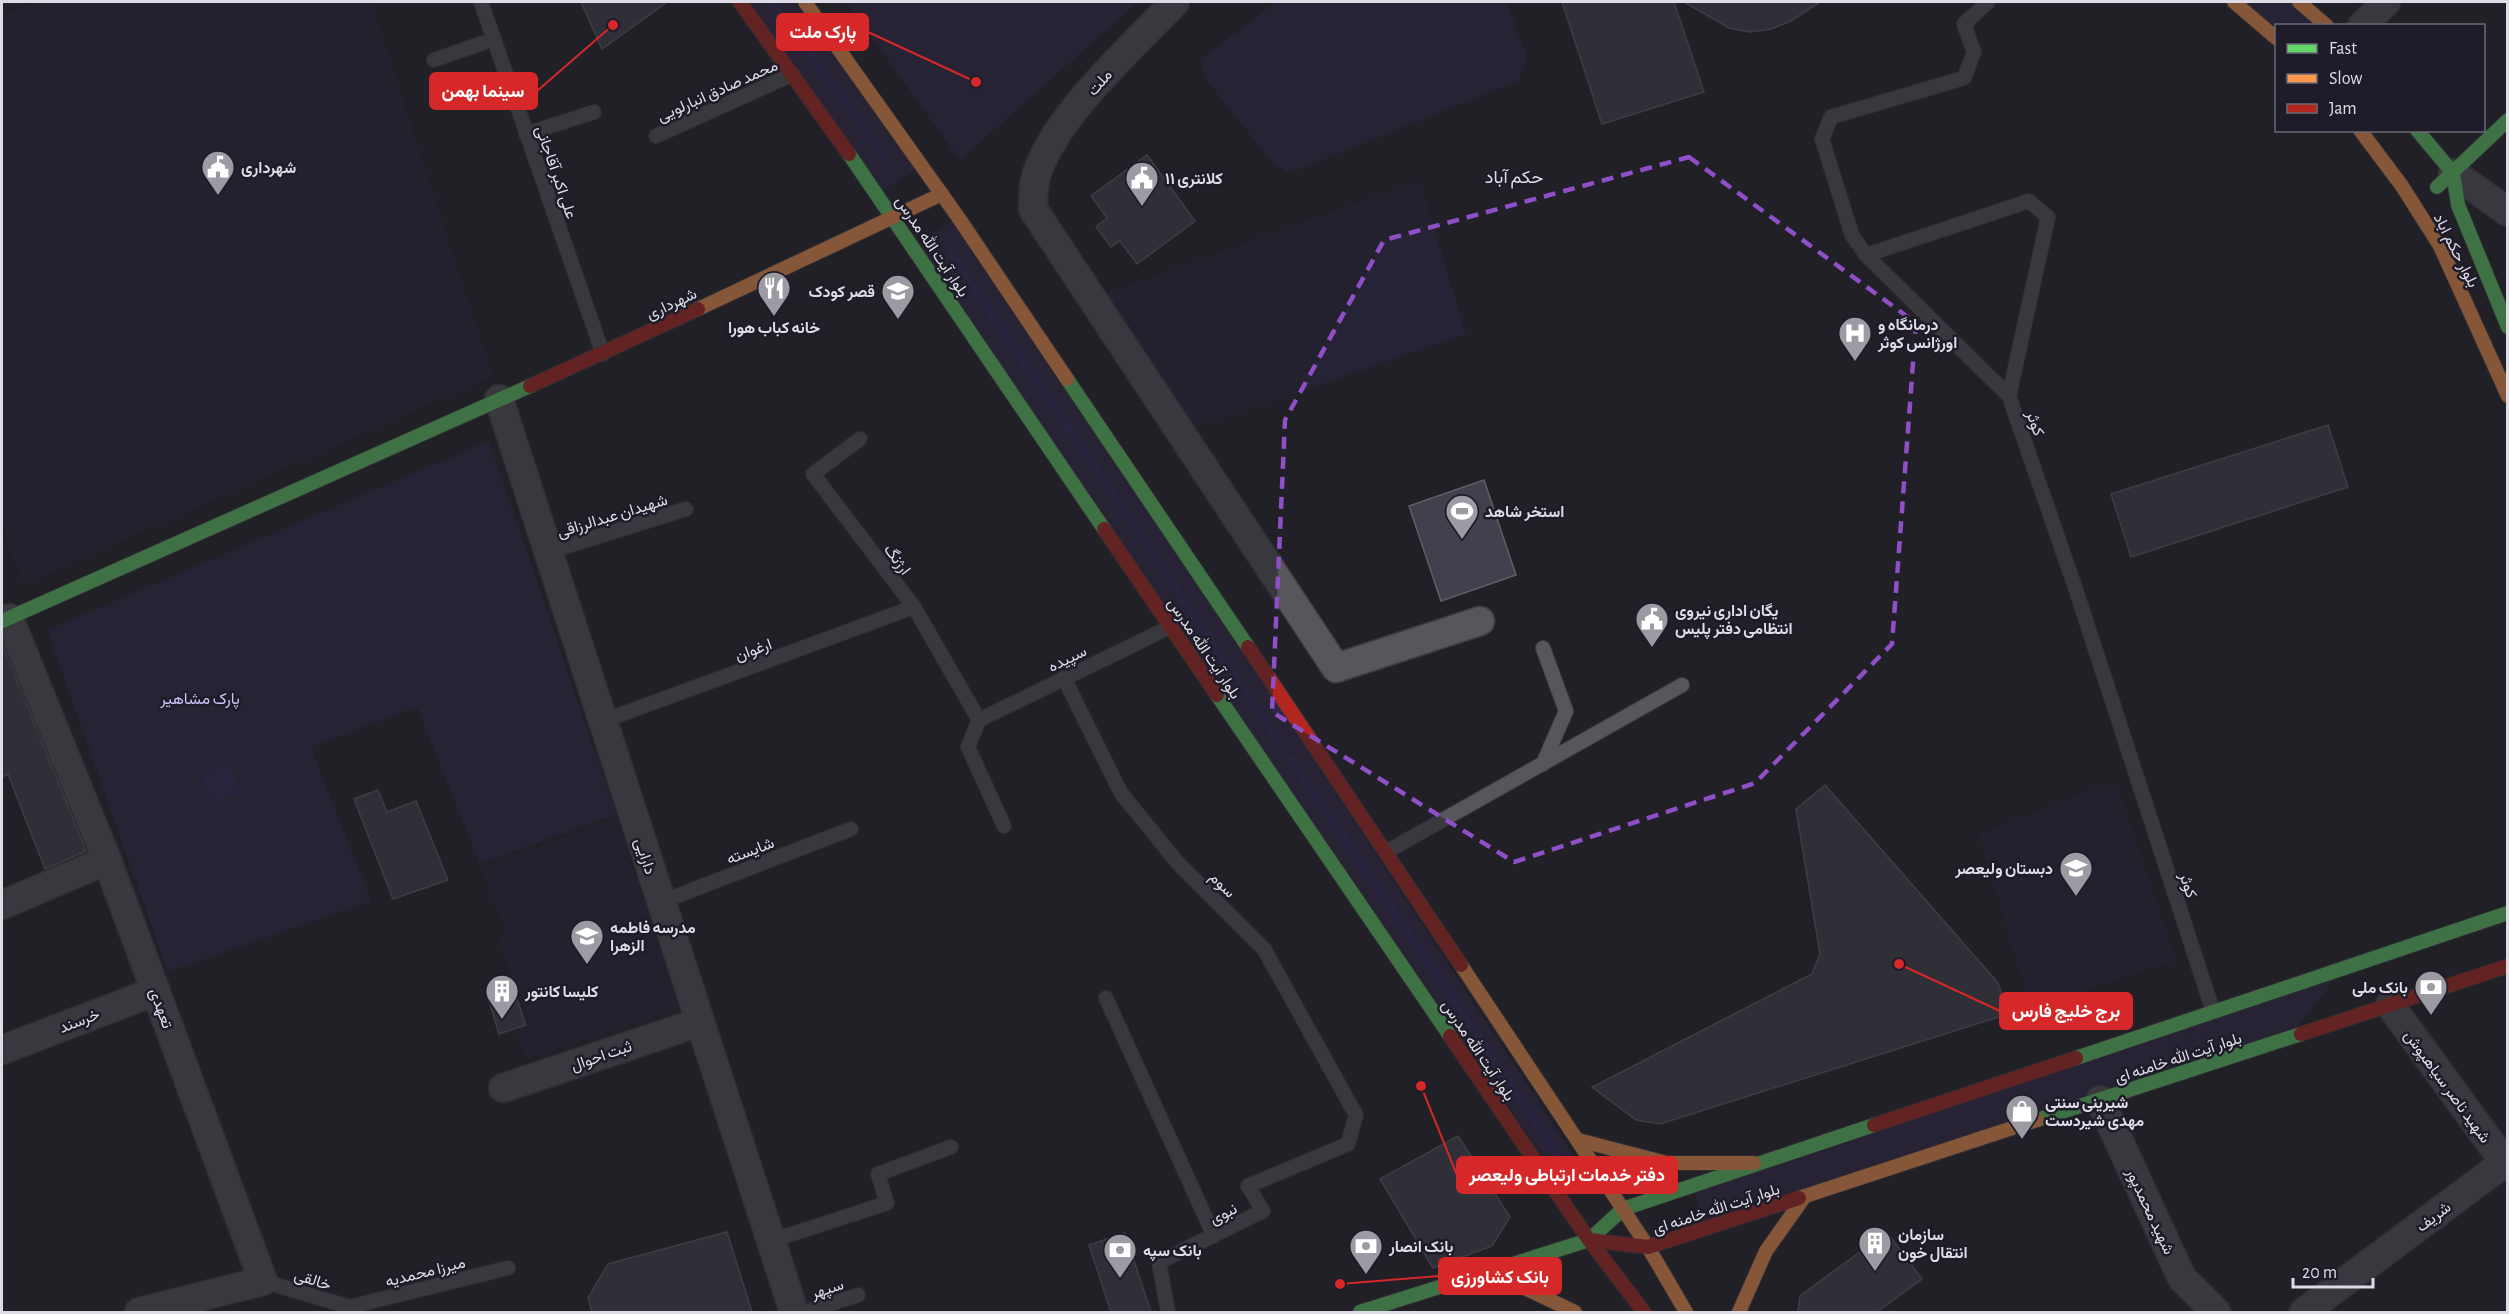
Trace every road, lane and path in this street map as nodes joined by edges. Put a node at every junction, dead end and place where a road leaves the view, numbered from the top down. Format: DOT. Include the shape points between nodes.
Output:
graph roads {
  1 [pos="481,2"];
  2 [pos="740,2"];
  3 [pos="806,2"];
  4 [pos="1175,2"];
  5 [pos="1988,2"];
  6 [pos="2234,2"];
  7 [pos="2299,2"];
  8 [pos="2386,2"];
  9 [pos="2324,24"];
  10 [pos="2364,24"];
  11 [pos="2275,36"];
  12 [pos="494,39"];
  13 [pos="434,60"];
  14 [pos="793,74"];
  15 [pos="594,112"];
  16 [pos="2508,120"];
  17 [pos="2362,132"];
  18 [pos="2419,132"];
  19 [pos="526,134"];
  20 [pos="656,136"];
  21 [pos="2453,172"];
  22 [pos="942,194"];
  23 [pos="2423,200"];
  24 [pos="2508,212"];
  25 [pos="893,216"];
  26 [pos="1866,255"];
  27 [pos="2508,327"];
  28 [pos="603,354"];
  29 [pos="2009,396"];
  30 [pos="2508,396"];
  31 [pos="499,399"];
  32 [pos="860,439"];
  33 [pos="686,509"];
  34 [pos="548,552"];
  35 [pos="914,607"];
  36 [pos="5,620"];
  37 [pos="1480,621"];
  38 [pos="1170,627"];
  39 [pos="1543,648"];
  40 [pos="1064,678"];
  41 [pos="1682,685"];
  42 [pos="979,720"];
  43 [pos="603,722"];
  44 [pos="1543,764"];
  45 [pos="1004,826"];
  46 [pos="851,829"];
  47 [pos="1386,852"];
  48 [pos="107,860"];
  49 [pos="661,902"];
  50 [pos="2,905"];
  51 [pos="2508,913"];
  52 [pos="2506,972"];
  53 [pos="156,990"];
  54 [pos="1106,998"];
  55 [pos="2390,1005"];
  56 [pos="2212,1011"];
  57 [pos="700,1022"];
  58 [pos="2,1050"];
  59 [pos="503,1088"];
  60 [pos="2100,1100"];
  61 [pos="1356,1115"];
  62 [pos="1833,1137"];
  63 [pos="1578,1140"];
  64 [pos="951,1147"];
  65 [pos="1821,1155"];
  66 [pos="1759,1163"];
  67 [pos="2506,1165"];
  68 [pos="1834,1174"];
  69 [pos="1854,1178"];
  70 [pos="1805,1196"];
  71 [pos="1623,1209"];
  72 [pos="1214,1236"];
  73 [pos="1589,1239"];
  74 [pos="771,1241"];
  75 [pos="1648,1247"];
  76 [pos="508,1268"];
  77 [pos="1491,1272"];
  78 [pos="263,1281"];
  79 [pos="858,1295"];
  80 [pos="350,1310"];
  81 [pos="1378,1310"];
  82 [pos="139,1312"];
  83 [pos="794,1312"];
  84 [pos="805,1312"];
  85 [pos="1168,1312"];
  86 [pos="1575,1312"];
  87 [pos="1644,1312"];
  88 [pos="1686,1312"];
  89 [pos="1739,1312"];
  90 [pos="2216,1312"];
  91 [pos="2304,1312"];
  1 -- 12 [label="lane, علی اکبر آقاجانی"];
  2 -- 14 [label="main road, بلوار آیت الله مدرس"];
  3 -- 22 [label="main road, بلوار آیت الله مدرس"];
  4 -- 37 [label="street, ملت" via="1101,79 1059,131 1037,173 1033,209 1336,668"];
  5 -- 26 [label="lane, کوثر" via="1964,24 1974,52 1964,78 1831,117 1822,139 1852,235"];
  6 -- 11 [label="main road"];
  7 -- 9 [label="main road"];
  8 -- 10 [label="street"];
  12 -- 13 [label="lane"];
  12 -- 19 [label="lane, علی اکبر آقاجانی"];
  14 -- 20 [label="lane, محمد صادق انبارلویی"];
  14 -- 25 [label="main road, بلوار آیت الله مدرس"];
  15 -- 19 [label="lane"];
  16 -- 21 [label="main road"];
  17 -- 23 [label="main road, بلوار حکم اباد"];
  18 -- 21 [label="main road"];
  19 -- 28 [label="lane, علی اکبر آقاجانی"];
  21 -- 23 [label="main road"];
  21 -- 24 [label="street"];
  21 -- 27 [label="main road" via="2458,205"];
  22 -- 25 [label="main road, شهرداری"];
  22 -- 47 [label="main road, بلوار آیت الله مدرس"];
  23 -- 30 [label="main road, بلوار حکم اباد"];
  25 -- 28 [label="main road, شهرداری"];
  25 -- 38 [label="main road, بلوار آیت الله مدرس"];
  26 -- 29 [label="lane, کوثر"];
  26 -- 29 [label="lane" via="2029,201 2048,217"];
  28 -- 31 [label="main road, شهرداری"];
  29 -- 56 [label="lane, کوثر"];
  31 -- 34 [label="street, دارایی"];
  31 -- 36 [label="main road, شهرداری"];
  32 -- 35 [label="lane, ارژنگ" via="813,474"];
  33 -- 34 [label="lane, شهیدان عبدالرزاقی"];
  34 -- 43 [label="street, دارایی"];
  35 -- 42 [label="lane, ارژنگ"];
  35 -- 43 [label="lane, ارغوان"];
  36 -- 48 [label="street, تعهدی"];
  38 -- 40 [label="lane, سپیده"];
  38 -- 73 [label="main road, بلوار آیت الله مدرس"];
  39 -- 44 [label="lane" via="1566,711"];
  40 -- 42 [label="lane, سپیده"];
  40 -- 61 [label="lane, سوم" via="1121,793 1177,862 1264,949"];
  41 -- 44 [label="lane"];
  42 -- 45 [label="lane" via="969,747"];
  43 -- 49 [label="street, دارایی"];
  44 -- 47 [label="lane"];
  46 -- 49 [label="lane, شایسته"];
  47 -- 63 [label="main road, بلوار آیت الله مدرس"];
  48 -- 50 [label="street"];
  48 -- 53 [label="street, تعهدی"];
  49 -- 57 [label="street, دارایی"];
  51 -- 56 [label="main road, بلوار آیت الله خامنه ای"];
  52 -- 55 [label="main road, بلوار آیت الله خامنه ای"];
  53 -- 58 [label="street, خرسند"];
  53 -- 78 [label="street, تعهدی"];
  54 -- 72 [label="lane"];
  55 -- 60 [label="main road, بلوار آیت الله خامنه ای"];
  55 -- 67 [label="street, شهید ناصر سیاهپوش"];
  56 -- 62 [label="main road, بلوار آیت الله خامنه ای"];
  57 -- 59 [label="street, ثبت احوال"];
  57 -- 74 [label="street, دارایی"];
  60 -- 69 [label="main road, بلوار آیت الله خامنه ای"];
  60 -- 90 [label="street, شهید محمدپور" via="2182,1278"];
  61 -- 72 [label="lane, نبوی" via="1348,1144 1248,1186 1263,1211"];
  62 -- 65 [label="main road"];
  62 -- 66 [label="main road, بلوار آیت الله خامنه ای"];
  63 -- 66 [label="main road" via="1667,1163"];
  63 -- 71 [label="main road, بلوار آیت الله مدرس"];
  64 -- 74 [label="lane" via="878,1174 887,1203"];
  66 -- 71 [label="main road, بلوار آیت الله خامنه ای"];
  67 -- 91 [label="street, شریف"];
  68 -- 69 [label="main road"];
  69 -- 70 [label="main road, بلوار آیت الله خامنه ای"];
  70 -- 75 [label="main road, بلوار آیت الله خامنه ای"];
  70 -- 89 [label="main road" via="1766,1251"];
  71 -- 73 [label="main road, بلوار آیت الله خامنه ای"];
  71 -- 75 [label="main road, بلوار آیت الله مدرس"];
  72 -- 85 [label="lane, نبوی" via="1159,1262"];
  73 -- 75 [label="main road, بلوار آیت الله خامنه ای"];
  73 -- 77 [label="main road"];
  73 -- 87 [label="main road, بلوار آیت الله مدرس"];
  74 -- 83 [label="street, دارایی"];
  75 -- 88 [label="main road, بلوار آیت الله مدرس"];
  76 -- 80 [label="lane, میرزا محمدیه"];
  77 -- 81 [label="main road"];
  77 -- 86 [label="main road"];
  78 -- 80 [label="lane, خالقی"];
  78 -- 82 [label="street"];
  79 -- 84 [label="lane, سپهر"];
}
